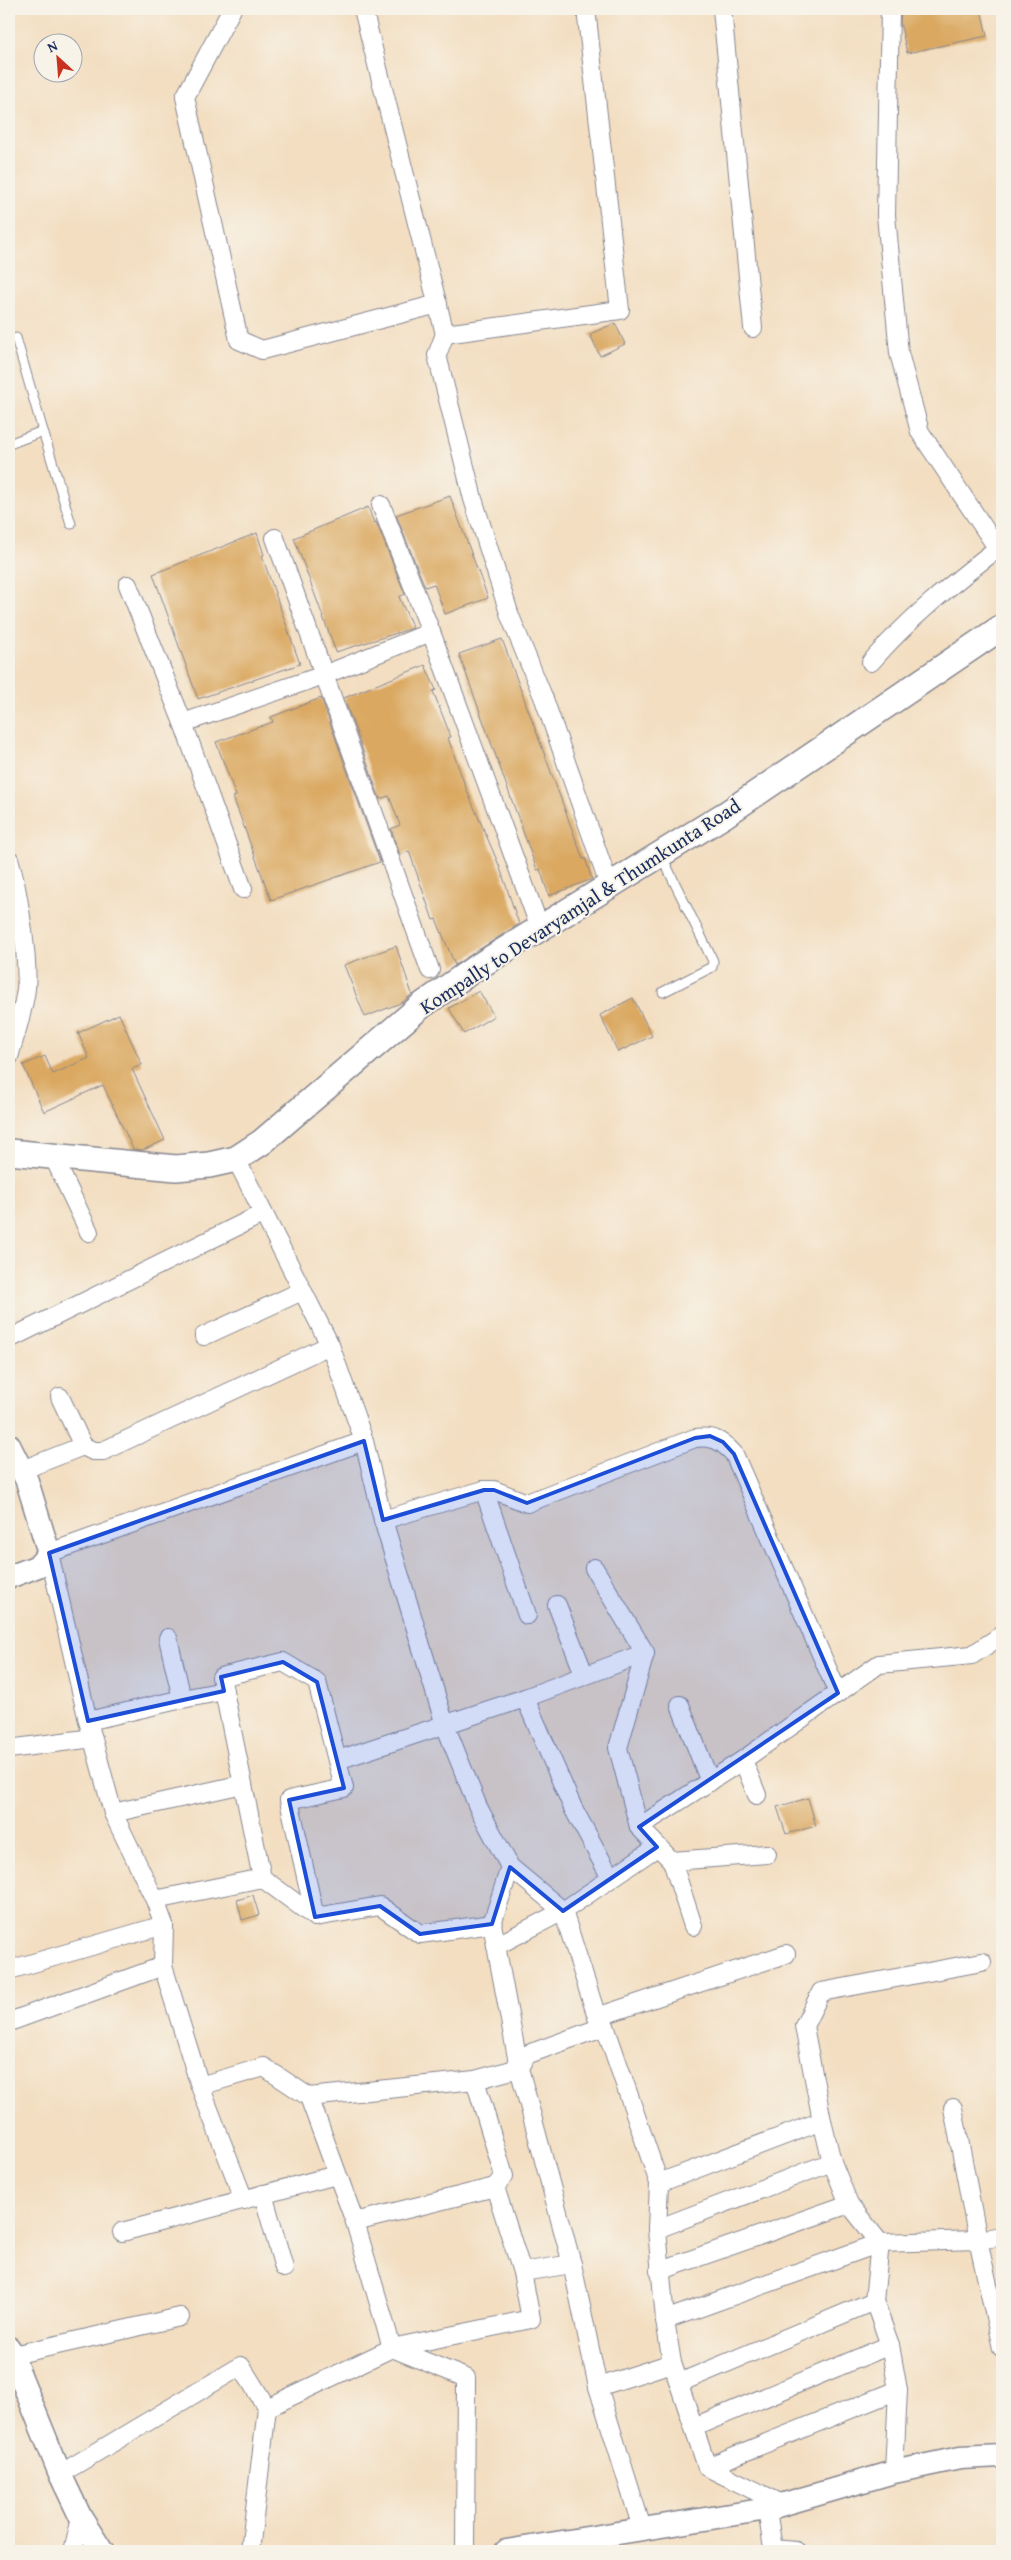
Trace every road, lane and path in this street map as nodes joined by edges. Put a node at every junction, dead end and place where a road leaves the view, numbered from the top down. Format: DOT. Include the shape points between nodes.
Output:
graph roads {
  1 [pos="232,9"];
  2 [pos="363,9"];
  3 [pos="586,9"];
  4 [pos="722,9"];
  5 [pos="890,9"];
  6 [pos="438,304"];
  7 [pos="753,328"];
  8 [pos="445,334"];
  9 [pos="16,338"];
  10 [pos="43,431"];
  11 [pos="9,444"];
  12 [pos="381,505"];
  13 [pos="71,524"];
  14 [pos="274,538"];
  15 [pos="1000,552"];
  16 [pos="128,585"];
  17 [pos="1002,627"];
  18 [pos="431,632"];
  19 [pos="871,662"];
  20 [pos="324,675"];
  21 [pos="183,723"];
  22 [pos="660,853"];
  23 [pos="9,859"];
  24 [pos="609,885"];
  25 [pos="243,888"];
  26 [pos="540,928"];
  27 [pos="430,970"];
  28 [pos="663,992"];
  29 [pos="9,1057"];
  30 [pos="9,1152"];
  31 [pos="53,1156"];
  32 [pos="236,1159"];
  33 [pos="262,1214"];
  34 [pos="90,1232"];
  35 [pos="302,1291"];
  36 [pos="204,1336"];
  37 [pos="9,1339"];
  38 [pos="330,1345"];
  39 [pos="60,1397"];
  40 [pos="364,1440"];
  41 [pos="83,1446"];
  42 [pos="9,1448"];
  43 [pos="22,1470"];
  44 [pos="484,1490"];
  45 [pos="383,1520"];
  46 [pos="49,1552"];
  47 [pos="594,1568"];
  48 [pos="9,1577"];
  49 [pos="557,1605"];
  50 [pos="527,1615"];
  51 [pos="1002,1635"];
  52 [pos="168,1638"];
  53 [pos="645,1653"];
  54 [pos="584,1674"];
  55 [pos="224,1691"];
  56 [pos="838,1693"];
  57 [pos="182,1698"];
  58 [pos="525,1698"];
  59 [pos="680,1705"];
  60 [pos="445,1725"];
  61 [pos="90,1730"];
  62 [pos="9,1749"];
  63 [pos="338,1760"];
  64 [pos="743,1760"];
  65 [pos="710,1782"];
  66 [pos="243,1784"];
  67 [pos="756,1795"];
  68 [pos="113,1813"];
  69 [pos="639,1827"];
  70 [pos="657,1847"];
  71 [pos="767,1854"];
  72 [pos="672,1861"];
  73 [pos="510,1867"];
  74 [pos="262,1878"];
  75 [pos="611,1878"];
  76 [pos="155,1900"];
  77 [pos="563,1910"];
  78 [pos="315,1917"];
  79 [pos="492,1924"];
  80 [pos="164,1925"];
  81 [pos="693,1926"];
  82 [pos="496,1946"];
  83 [pos="786,1954"];
  84 [pos="982,1962"];
  85 [pos="163,1966"];
  86 [pos="9,1970"];
  87 [pos="9,2022"];
  88 [pos="601,2022"];
  89 [pos="519,2068"];
  90 [pos="475,2080"];
  91 [pos="200,2086"];
  92 [pos="309,2097"];
  93 [pos="953,2108"];
  94 [pos="822,2121"];
  95 [pos="832,2162"];
  96 [pos="336,2175"];
  97 [pos="659,2183"];
  98 [pos="495,2187"];
  99 [pos="263,2194"];
  100 [pos="244,2200"];
  101 [pos="849,2204"];
  102 [pos="355,2222"];
  103 [pos="657,2229"];
  104 [pos="122,2232"];
  105 [pos="1002,2236"];
  106 [pos="978,2240"];
  107 [pos="880,2243"];
  108 [pos="572,2264"];
  109 [pos="284,2268"];
  110 [pos="659,2271"];
  111 [pos="522,2272"];
  112 [pos="874,2301"];
  113 [pos="180,2317"];
  114 [pos="665,2320"];
  115 [pos="890,2345"];
  116 [pos="392,2348"];
  117 [pos="1002,2348"];
  118 [pos="9,2353"];
  119 [pos="672,2363"];
  120 [pos="679,2384"];
  121 [pos="598,2387"];
  122 [pos="898,2390"];
  123 [pos="267,2408"];
  124 [pos="694,2427"];
  125 [pos="1002,2456"];
  126 [pos="707,2467"];
  127 [pos="894,2472"];
  128 [pos="60,2474"];
  129 [pos="775,2507"];
  130 [pos="81,2518"];
  131 [pos="642,2528"];
  132 [pos="538,2548"];
  133 [pos="773,2550"];
  134 [pos="73,2551"];
  135 [pos="102,2551"];
  136 [pos="250,2551"];
  137 [pos="465,2551"];
  138 [pos="506,2551"];
  139 [pos="796,2551"];
  1 -- 6 [label="street" via="185,97 239,340 262,350"];
  2 -- 6 [label="street"];
  3 -- 8 [label="street" via="620,310"];
  4 -- 7 [label="street"];
  5 -- 15 [label="street" via="886,215 899,353 920,432"];
  6 -- 8 [label="street"];
  8 -- 24 [label="street" via="437,355 473,499 510,616 544,698"];
  9 -- 10 [label="lane"];
  10 -- 11 [label="lane"];
  10 -- 13 [label="lane"];
  12 -- 18 [label="street"];
  14 -- 20 [label="street"];
  15 -- 19 [label="street" via="936,596 898,631"];
  16 -- 21 [label="street"];
  17 -- 22 [label="main road, Kompally to Devaryamjal & Thumkunta Road" via="726,814"];
  18 -- 20 [label="street"];
  18 -- 26 [label="street"];
  20 -- 21 [label="street"];
  20 -- 27 [label="street"];
  21 -- 25 [label="street"];
  22 -- 24 [label="main road, Kompally to Devaryamjal & Thumkunta Road"];
  22 -- 28 [label="lane" via="714,962 712,967"];
  23 -- 29 [label="street" via="23,944 26,988"];
  24 -- 26 [label="main road, Kompally to Devaryamjal & Thumkunta Road"];
  26 -- 32 [label="main road, Kompally to Devaryamjal & Thumkunta Road" via="421,1006 262,1142"];
  30 -- 31 [label="main road, Kompally to Devaryamjal & Thumkunta Road"];
  31 -- 32 [label="main road, Kompally to Devaryamjal & Thumkunta Road" via="176,1168"];
  31 -- 34 [label="street"];
  32 -- 33 [label="street"];
  33 -- 35 [label="street"];
  33 -- 37 [label="street"];
  35 -- 36 [label="street"];
  35 -- 38 [label="street"];
  38 -- 40 [label="street"];
  38 -- 41 [label="street" via="103,1451"];
  39 -- 41 [label="street"];
  40 -- 45 [label="street"];
  40 -- 46 [label="street"];
  41 -- 43 [label="street"];
  42 -- 43 [label="street"];
  43 -- 46 [label="street"];
  44 -- 45 [label="street"];
  44 -- 50 [label="street"];
  44 -- 56 [label="street" via="494,1490 527,1503 695,1438 710,1436 723,1442 734,1454"];
  45 -- 60 [label="street"];
  46 -- 48 [label="street" via="38,1566"];
  46 -- 61 [label="street"];
  47 -- 53 [label="street"];
  49 -- 54 [label="street"];
  51 -- 56 [label="street" via="972,1655 879,1664"];
  52 -- 57 [label="street"];
  53 -- 54 [label="street"];
  53 -- 69 [label="street" via="618,1748"];
  54 -- 58 [label="street"];
  55 -- 57 [label="street"];
  55 -- 63 [label="street" via="221,1677 283,1662 317,1682"];
  55 -- 66 [label="street"];
  56 -- 64 [label="street"];
  57 -- 61 [label="street"];
  58 -- 60 [label="street"];
  58 -- 75 [label="street" via="572,1808"];
  59 -- 65 [label="street"];
  60 -- 63 [label="street"];
  60 -- 73 [label="street" via="478,1807"];
  61 -- 62 [label="street"];
  61 -- 68 [label="street"];
  63 -- 78 [label="street" via="344,1788 289,1800"];
  64 -- 65 [label="street"];
  64 -- 67 [label="street"];
  65 -- 69 [label="street"];
  66 -- 68 [label="street"];
  66 -- 74 [label="street"];
  68 -- 76 [label="street"];
  69 -- 70 [label="street"];
  70 -- 72 [label="street"];
  70 -- 75 [label="street"];
  71 -- 72 [label="street"];
  72 -- 81 [label="street"];
  73 -- 77 [label="street"];
  73 -- 79 [label="street"];
  74 -- 76 [label="street"];
  74 -- 78 [label="street"];
  75 -- 77 [label="street"];
  76 -- 80 [label="street"];
  77 -- 82 [label="street"];
  77 -- 88 [label="street"];
  78 -- 79 [label="street" via="380,1906 420,1934"];
  79 -- 82 [label="street"];
  80 -- 85 [label="street"];
  80 -- 86 [label="street"];
  82 -- 89 [label="street"];
  83 -- 88 [label="street"];
  84 -- 94 [label="street" via="821,1992 804,2026"];
  85 -- 87 [label="street"];
  85 -- 91 [label="street"];
  88 -- 89 [label="street" via="526,2055"];
  88 -- 97 [label="street"];
  89 -- 90 [label="street"];
  89 -- 108 [label="street"];
  90 -- 92 [label="street"];
  90 -- 98 [label="street" via="504,2176"];
  91 -- 92 [label="street" via="264,2067"];
  91 -- 100 [label="street"];
  92 -- 96 [label="street"];
  93 -- 106 [label="street"];
  94 -- 95 [label="street"];
  94 -- 97 [label="street"];
  95 -- 101 [label="street"];
  95 -- 103 [label="street"];
  96 -- 99 [label="street"];
  96 -- 102 [label="street"];
  97 -- 103 [label="street"];
  98 -- 102 [label="street"];
  98 -- 111 [label="street"];
  99 -- 100 [label="street"];
  99 -- 109 [label="street"];
  100 -- 104 [label="street"];
  101 -- 107 [label="street"];
  101 -- 110 [label="street"];
  102 -- 116 [label="street"];
  103 -- 110 [label="street"];
  105 -- 106 [label="street"];
  106 -- 107 [label="street"];
  106 -- 117 [label="street"];
  107 -- 112 [label="street"];
  107 -- 114 [label="street"];
  108 -- 111 [label="street"];
  108 -- 121 [label="street"];
  110 -- 114 [label="street"];
  111 -- 116 [label="street" via="531,2319"];
  112 -- 115 [label="street"];
  112 -- 120 [label="street"];
  113 -- 118 [label="street"];
  114 -- 119 [label="street"];
  115 -- 122 [label="street"];
  115 -- 124 [label="street"];
  116 -- 123 [label="street"];
  116 -- 137 [label="street" via="466,2378"];
  118 -- 128 [label="street"];
  119 -- 120 [label="street"];
  119 -- 121 [label="street"];
  120 -- 124 [label="street"];
  121 -- 131 [label="street"];
  122 -- 126 [label="street"];
  122 -- 127 [label="street"];
  123 -- 128 [label="street" via="241,2366"];
  123 -- 136 [label="street"];
  124 -- 126 [label="street"];
  125 -- 127 [label="street" via="960,2458"];
  126 -- 129 [label="street"];
  127 -- 129 [label="street"];
  128 -- 130 [label="street"];
  129 -- 131 [label="street"];
  129 -- 133 [label="street"];
  130 -- 134 [label="street"];
  130 -- 135 [label="street"];
  131 -- 132 [label="street"];
  132 -- 138 [label="street"];
  133 -- 139 [label="street"];
}
